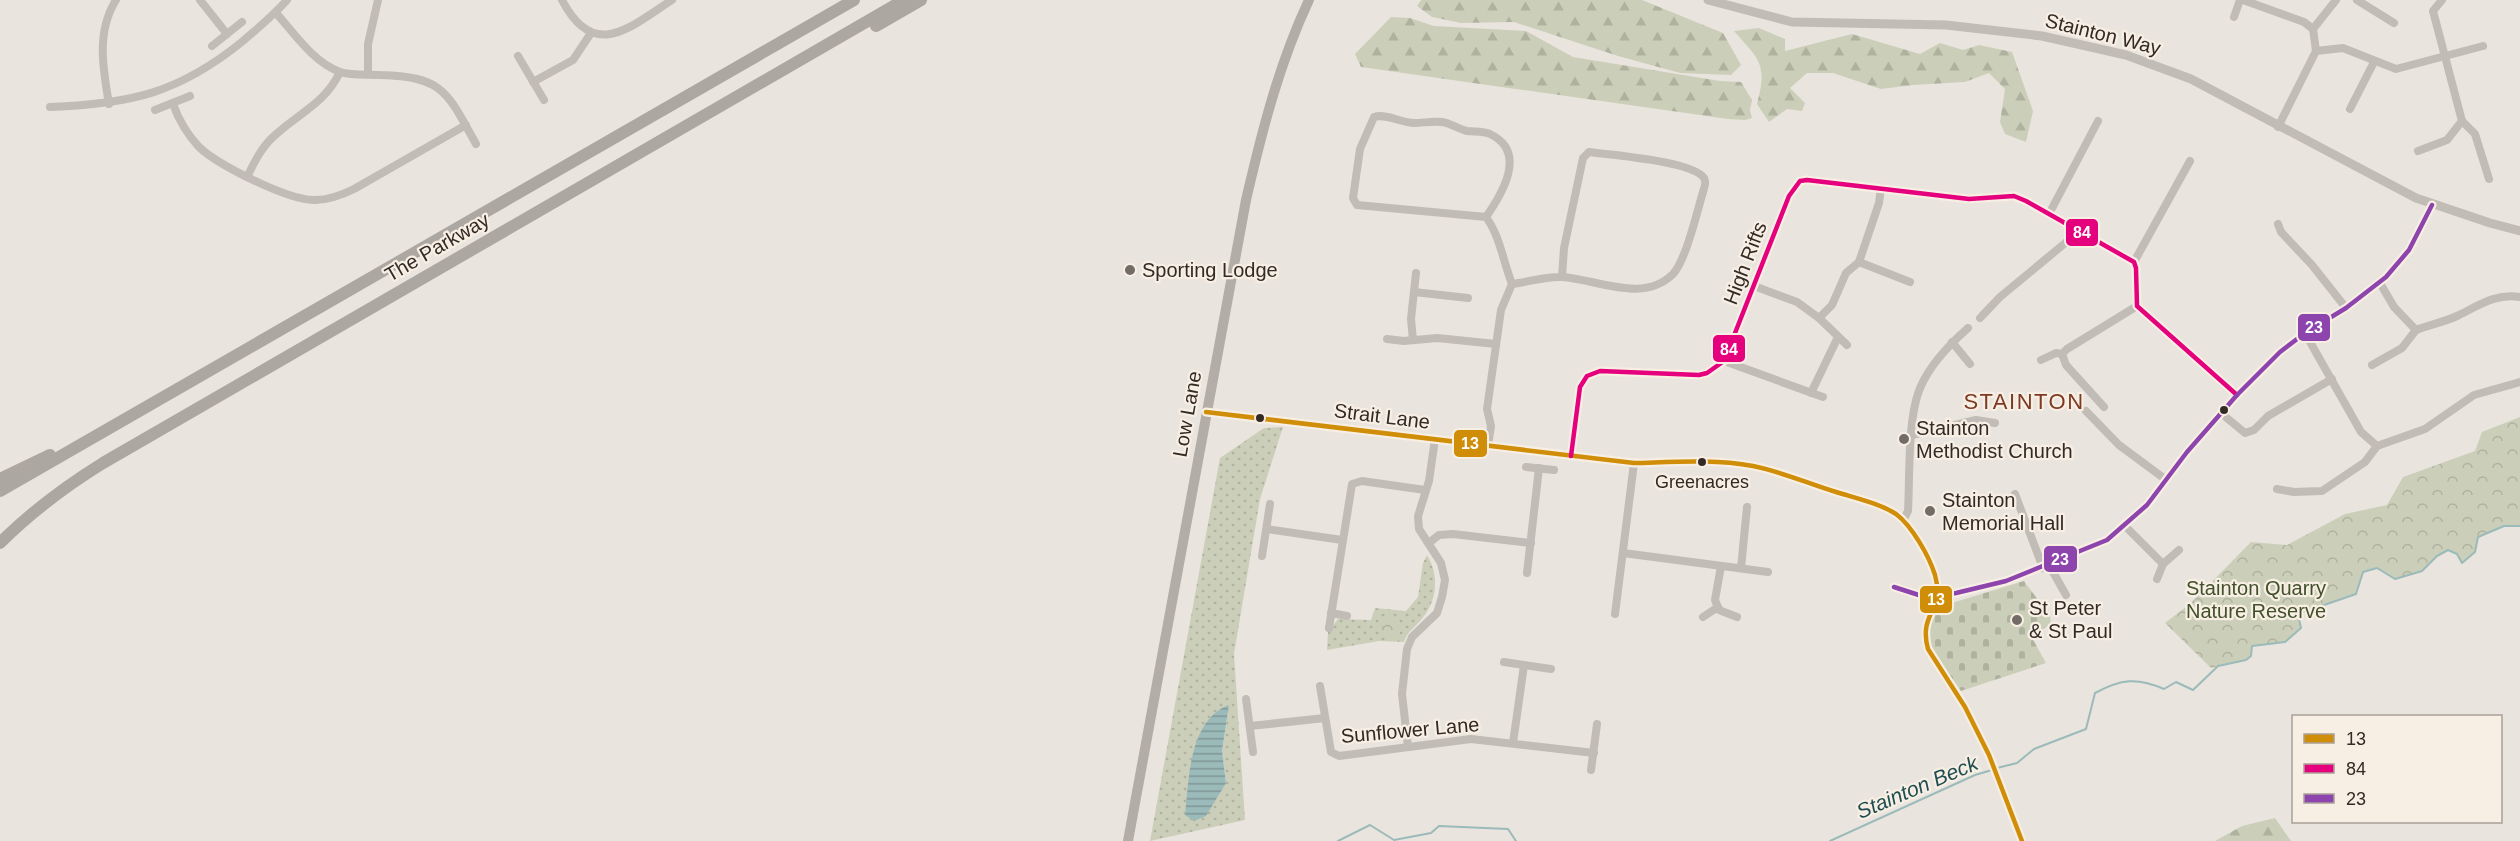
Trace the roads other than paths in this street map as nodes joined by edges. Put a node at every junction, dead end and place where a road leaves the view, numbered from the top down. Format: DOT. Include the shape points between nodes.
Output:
graph roads {
  1 [pos="116,0"];
  2 [pos="200,0"];
  3 [pos="287,0"];
  4 [pos="378,0"];
  5 [pos="562,0"];
  6 [pos="672,0"];
  7 [pos="854,0"];
  8 [pos="904,0"];
  9 [pos="921,0"];
  10 [pos="1309,0"];
  11 [pos="2242,0"];
  12 [pos="2336,0"];
  13 [pos="2357,0"];
  14 [pos="2442,0"];
  15 [pos="1711,1"];
  16 [pos="276,13"];
  17 [pos="2234,17"];
  18 [pos="242,22"];
  19 [pos="2394,23"];
  20 [pos="2313,29"];
  21 [pos="591,33"];
  22 [pos="227,34"];
  23 [pos="212,45"];
  24 [pos="2483,46"];
  25 [pos="2316,51"];
  26 [pos="518,56"];
  27 [pos="2444,56"];
  28 [pos="2374,62"];
  29 [pos="783,70"];
  30 [pos="340,72"];
  31 [pos="368,74"];
  32 [pos="533,82"];
  33 [pos="190,96"];
  34 [pos="544,100"];
  35 [pos="109,104"];
  36 [pos="173,104"];
  37 [pos="50,107"];
  38 [pos="2350,109"];
  39 [pos="155,110"];
  40 [pos="2098,121"];
  41 [pos="2462,121"];
  42 [pos="466,125"];
  43 [pos="2278,127"];
  44 [pos="476,144"];
  45 [pos="2418,151"];
  46 [pos="2190,161"];
  47 [pos="247,177"];
  48 [pos="2489,179"];
  49 [pos="1881,188"];
  50 [pos="2432,205"];
  51 [pos="2049,214"];
  52 [pos="1486,217"];
  53 [pos="2278,224"];
  54 [pos="2078,229"];
  55 [pos="2520,231"];
  56 [pos="1859,262"];
  57 [pos="2134,262"];
  58 [pos="1416,273"];
  59 [pos="1562,277"];
  60 [pos="1910,282"];
  61 [pos="2380,283"];
  62 [pos="1512,284"];
  63 [pos="1754,286"];
  64 [pos="1414,292"];
  65 [pos="2520,297"];
  66 [pos="1468,298"];
  67 [pos="2137,306"];
  68 [pos="2346,308"];
  69 [pos="1819,318"];
  70 [pos="1980,318"];
  71 [pos="1968,328"];
  72 [pos="2416,330"];
  73 [pos="2305,333"];
  74 [pos="1838,337"];
  75 [pos="1387,339"];
  76 [pos="1413,340"];
  77 [pos="1952,342"];
  78 [pos="1496,344"];
  79 [pos="1847,345"];
  80 [pos="2062,354"];
  81 [pos="2041,360"];
  82 [pos="1724,361"];
  83 [pos="1970,364"];
  84 [pos="2372,365"];
  85 [pos="2332,379"];
  86 [pos="2520,382"];
  87 [pos="1811,393"];
  88 [pos="2237,395"];
  89 [pos="1823,397"];
  90 [pos="2104,407"];
  91 [pos="2086,411"];
  92 [pos="1206,412"];
  93 [pos="2222,414"];
  94 [pos="1995,423"];
  95 [pos="107,428"];
  96 [pos="1912,435"];
  97 [pos="1435,439"];
  98 [pos="1488,446"];
  99 [pos="2377,446"];
  100 [pos="1571,456"];
  101 [pos="1634,463"];
  102 [pos="1526,467"];
  103 [pos="1539,468"];
  104 [pos="1554,470"];
  105 [pos="0,479"];
  106 [pos="2165,479"];
  107 [pos="2277,489"];
  108 [pos="1425,490"];
  109 [pos="0,491"];
  110 [pos="2294,492"];
  111 [pos="2015,494"];
  112 [pos="51,499"];
  113 [pos="2297,502"];
  114 [pos="1270,504"];
  115 [pos="1747,507"];
  116 [pos="1903,520"];
  117 [pos="2125,526"];
  118 [pos="1267,529"];
  119 [pos="1342,540"];
  120 [pos="1430,542"];
  121 [pos="0,543"];
  122 [pos="1531,543"];
  123 [pos="2179,550"];
  124 [pos="0,553"];
  125 [pos="1623,553"];
  126 [pos="1262,556"];
  127 [pos="2163,564"];
  128 [pos="1721,566"];
  129 [pos="2046,566"];
  130 [pos="1741,568"];
  131 [pos="1768,572"];
  132 [pos="1527,573"];
  133 [pos="2157,579"];
  134 [pos="1894,586"];
  135 [pos="2066,595"];
  136 [pos="1939,596"];
  137 [pos="1718,607"];
  138 [pos="1331,613"];
  139 [pos="1615,614"];
  140 [pos="1347,616"];
  141 [pos="1703,616"];
  142 [pos="1737,617"];
  143 [pos="1329,628"];
  144 [pos="1504,662"];
  145 [pos="1524,665"];
  146 [pos="1551,669"];
  147 [pos="1320,686"];
  148 [pos="1246,699"];
  149 [pos="1325,718"];
  150 [pos="1597,724"];
  151 [pos="1250,726"];
  152 [pos="1513,743"];
  153 [pos="1408,747"];
  154 [pos="1253,752"];
  155 [pos="1594,753"];
  156 [pos="1591,771"];
  157 [pos="1128,841"];
  158 [pos="2022,841"];
  1 -- 35 [label="street" via="102,41"];
  2 -- 22 [label="street"];
  3 -- 16 [label="street"];
  4 -- 31 [label="street" via="368,44"];
  5 -- 21 [label="street"];
  6 -- 21 [label="street" via="616,33"];
  7 -- 95 [label="highway, The Parkway"];
  8 -- 29 [label="highway, The Parkway"];
  9 -- 29 [label="highway"];
  10 -- 92 [label="main road, Low Lane" via="1284,60 1258,149"];
  11 -- 17 [label="street"];
  11 -- 20 [label="street" via="2304,22"];
  12 -- 20 [label="street"];
  13 -- 19 [label="street"];
  14 -- 27 [label="street" via="2433,11"];
  15 -- 43 [label="street, Stainton Way" via="1792,22 1946,25 2042,36 2126,54 2191,79"];
  16 -- 30 [label="street" via="321,62"];
  16 -- 35 [label="street" via="236,46 179,84"];
  18 -- 22 [label="street"];
  20 -- 25 [label="street"];
  21 -- 32 [label="street" via="573,60"];
  22 -- 23 [label="street"];
  24 -- 27 [label="street"];
  25 -- 28 [label="street" via="2343,48"];
  25 -- 43 [label="street"];
  26 -- 32 [label="street"];
  27 -- 28 [label="street" via="2396,69"];
  27 -- 41 [label="street"];
  28 -- 38 [label="street"];
  29 -- 112 [label="highway, The Parkway" via="103,463"];
  30 -- 31 [label="street"];
  30 -- 47 [label="street" via="329,93 269,140"];
  31 -- 42 [label="street" via="411,76 429,82 451,101"];
  32 -- 34 [label="street"];
  33 -- 36 [label="street"];
  35 -- 37 [label="street"];
  36 -- 39 [label="street"];
  36 -- 47 [label="street" via="183,128 201,149"];
  40 -- 51 [label="street"];
  41 -- 45 [label="street" via="2447,140"];
  41 -- 48 [label="street" via="2475,134"];
  42 -- 44 [label="street"];
  42 -- 47 [label="street" via="333,197 302,198"];
  43 -- 50 [label="street, Stainton Way"];
  46 -- 57 [label="street"];
  49 -- 51 [label="street, High Rifts" via="1970,199 2014,196"];
  49 -- 56 [label="street"];
  49 -- 63 [label="street, High Rifts" via="1800,182 1789,196"];
  50 -- 55 [label="street, Stainton Way"];
  50 -- 61 [label="street" via="2409,250"];
  51 -- 54 [label="street"];
  52 -- 52 [label="street" via="1357,205 1353,198 1360,149 1374,117 1413,123 1444,122 1497,138 1506,149 1510,164 1507,184"];
  52 -- 62 [label="street" via="1496,231"];
  53 -- 68 [label="street"];
  54 -- 57 [label="street"];
  54 -- 70 [label="street"];
  56 -- 60 [label="street"];
  56 -- 69 [label="street" via="1846,273 1832,305"];
  57 -- 67 [label="street"];
  58 -- 64 [label="street"];
  59 -- 59 [label="street" via="1582,158 1589,152 1682,165 1704,177 1681,261 1673,274 1644,287 1620,288"];
  59 -- 62 [label="street"];
  61 -- 68 [label="street"];
  61 -- 72 [label="street" via="2394,307"];
  62 -- 78 [label="street" via="1501,310"];
  63 -- 69 [label="street" via="1797,302"];
  63 -- 82 [label="street, High Rifts"];
  64 -- 66 [label="street"];
  64 -- 76 [label="street"];
  65 -- 72 [label="street" via="2510,295 2482,302"];
  67 -- 80 [label="street"];
  67 -- 88 [label="street"];
  68 -- 73 [label="street"];
  69 -- 74 [label="street"];
  71 -- 77 [label="street"];
  72 -- 84 [label="street" via="2402,348"];
  73 -- 85 [label="street"];
  73 -- 88 [label="street"];
  74 -- 79 [label="street"];
  74 -- 87 [label="street"];
  75 -- 76 [label="street"];
  76 -- 78 [label="street" via="1437,338"];
  77 -- 83 [label="street"];
  77 -- 96 [label="street" via="1920,386"];
  78 -- 98 [label="street" via="1487,409 1491,426"];
  80 -- 81 [label="street"];
  80 -- 90 [label="street" via="2066,365"];
  82 -- 87 [label="street"];
  82 -- 100 [label="street" via="1699,375 1600,370 1587,376 1580,387"];
  85 -- 93 [label="street" via="2245,433"];
  85 -- 99 [label="street" via="2361,432"];
  86 -- 99 [label="street" via="2474,395 2425,429"];
  87 -- 89 [label="street"];
  88 -- 93 [label="street"];
  91 -- 106 [label="street" via="2120,445"];
  92 -- 97 [label="street, Strait Lane"];
  92 -- 157 [label="main road, Low Lane"];
  93 -- 106 [label="street"];
  94 -- 96 [label="street" via="1976,420"];
  95 -- 105 [label="highway"];
  95 -- 109 [label="highway, The Parkway"];
  96 -- 116 [label="street" via="1908,512"];
  97 -- 98 [label="street, Strait Lane"];
  97 -- 108 [label="street"];
  98 -- 100 [label="street, Strait Lane"];
  99 -- 110 [label="street" via="2365,462 2337,483 2322,491"];
  100 -- 101 [label="street, Strait Lane"];
  101 -- 116 [label="street, Strait Lane" via="1705,461 1754,466 1886,509"];
  101 -- 125 [label="street"];
  102 -- 103 [label="street"];
  103 -- 104 [label="street"];
  103 -- 122 [label="street"];
  106 -- 117 [label="street" via="2147,505"];
  107 -- 110 [label="street"];
  108 -- 119 [label="street" via="1362,481 1352,484"];
  108 -- 120 [label="street" via="1419,529"];
  110 -- 113 [label="street"];
  111 -- 129 [label="street"];
  112 -- 121 [label="highway, The Parkway"];
  112 -- 124 [label="highway"];
  114 -- 118 [label="street"];
  115 -- 130 [label="street"];
  116 -- 136 [label="street" via="1935,574"];
  117 -- 127 [label="street"];
  117 -- 129 [label="street" via="2107,540"];
  118 -- 119 [label="street"];
  118 -- 126 [label="street"];
  119 -- 138 [label="street"];
  120 -- 122 [label="street" via="1439,535 1453,534"];
  120 -- 153 [label="street" via="1445,580 1437,613 1412,637 1407,649 1402,694"];
  122 -- 132 [label="street"];
  123 -- 127 [label="street"];
  125 -- 128 [label="street"];
  125 -- 139 [label="street"];
  127 -- 133 [label="street"];
  128 -- 130 [label="street"];
  128 -- 137 [label="street" via="1715,589"];
  129 -- 135 [label="street"];
  129 -- 136 [label="street" via="2006,581"];
  130 -- 131 [label="street"];
  134 -- 136 [label="street" via="1928,598"];
  136 -- 158 [label="street" via="1925,622 1928,649 1965,707 1989,756"];
  137 -- 141 [label="street"];
  137 -- 142 [label="street"];
  138 -- 140 [label="street"];
  138 -- 143 [label="street"];
  144 -- 145 [label="street"];
  145 -- 146 [label="street"];
  145 -- 152 [label="street"];
  147 -- 149 [label="street, Sunflower Lane"];
  148 -- 151 [label="street"];
  149 -- 151 [label="street"];
  149 -- 153 [label="street, Sunflower Lane" via="1331,752 1339,756"];
  150 -- 155 [label="street"];
  151 -- 154 [label="street"];
  152 -- 153 [label="street, Sunflower Lane" via="1471,740"];
  152 -- 155 [label="street, Sunflower Lane"];
  155 -- 156 [label="street"];
}
